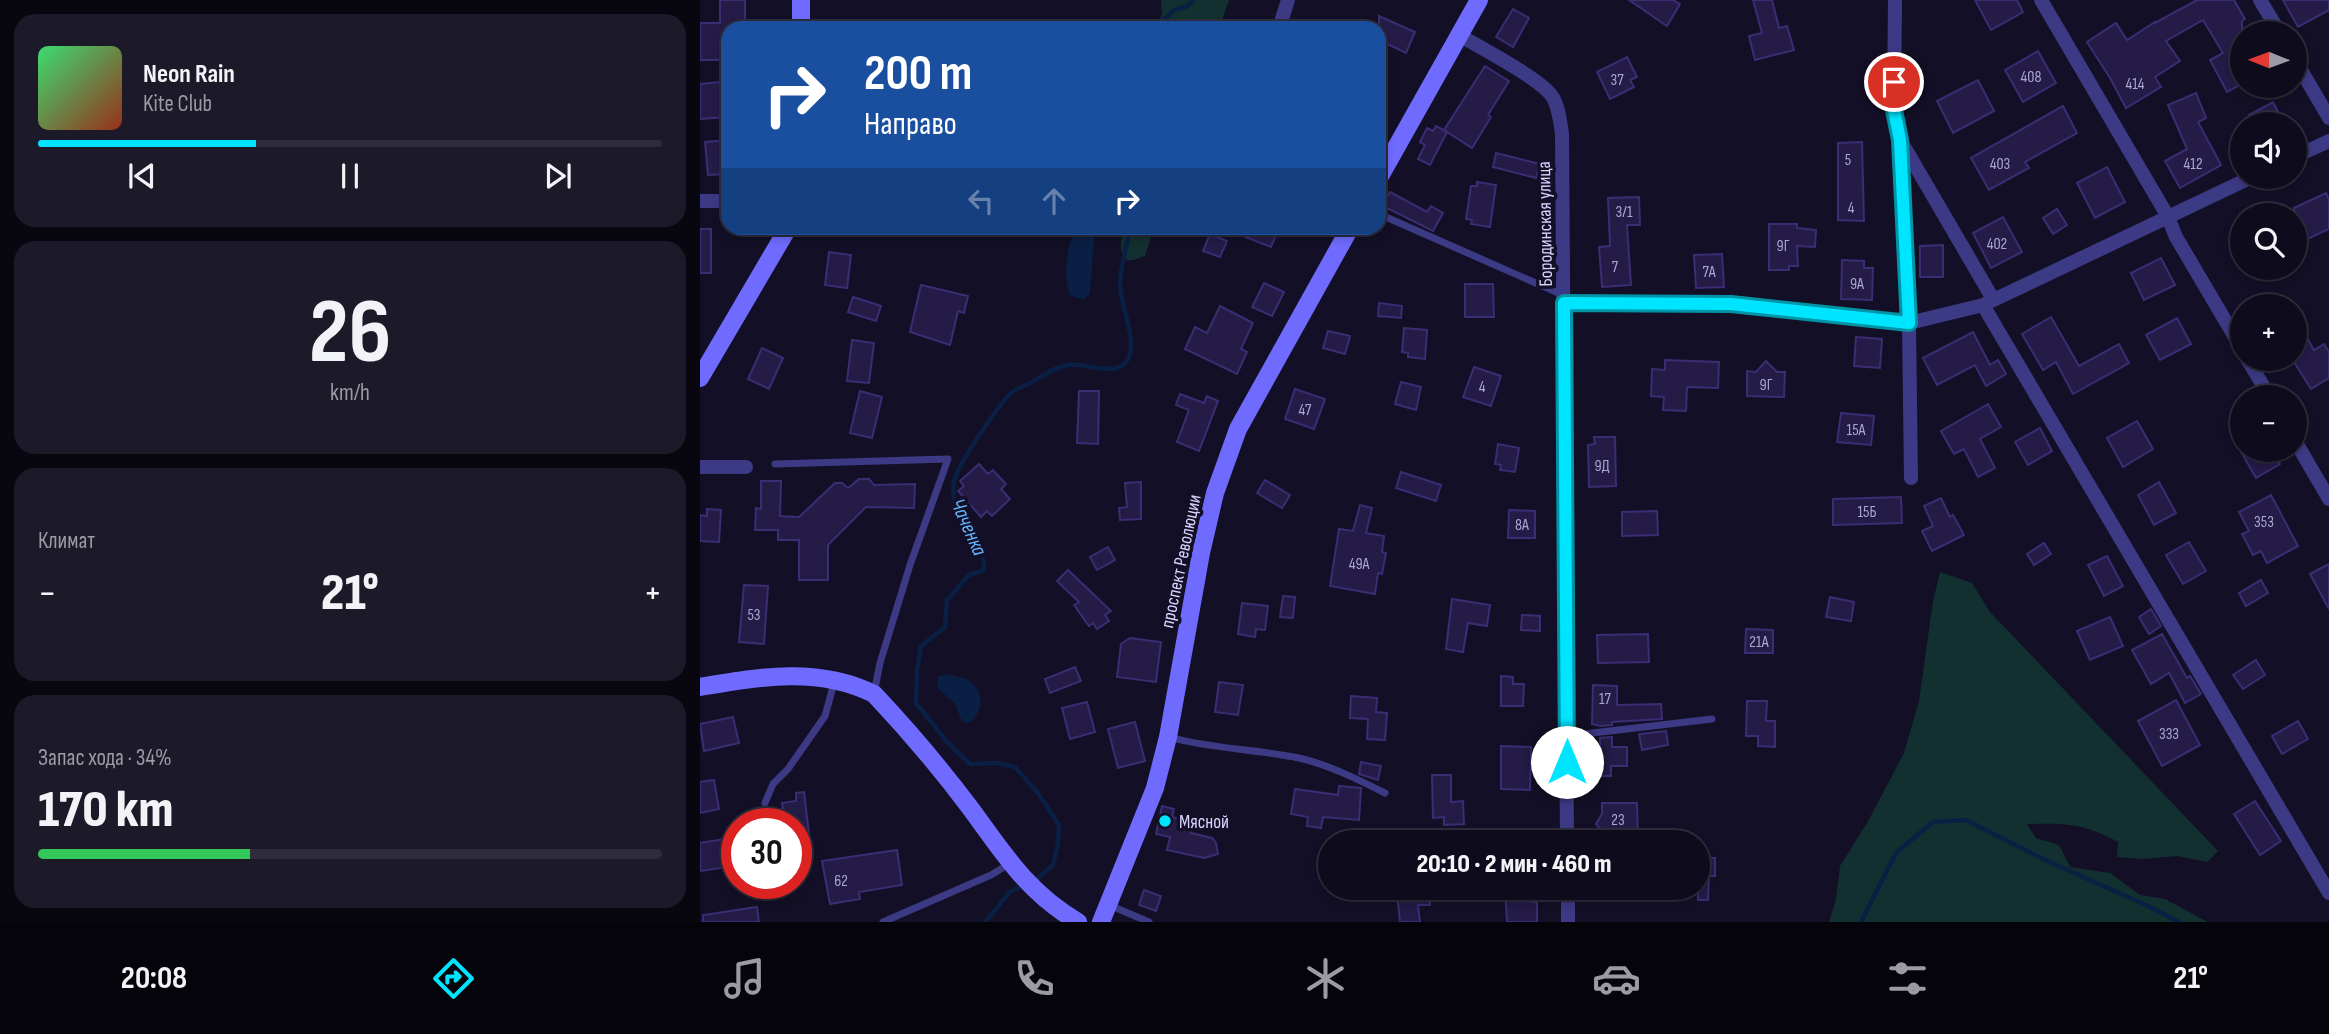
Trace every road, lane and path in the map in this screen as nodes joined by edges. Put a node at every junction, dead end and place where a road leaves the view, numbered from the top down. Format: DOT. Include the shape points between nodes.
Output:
graph roads {
  1 [pos="801,0"];
  2 [pos="1288,0"];
  3 [pos="1479,0"];
  4 [pos="1895,0"];
  5 [pos="2041,0"];
  6 [pos="2260,0"];
  7 [pos="802,21"];
  8 [pos="1281,21"];
  9 [pos="2273,21"];
  10 [pos="1459,35"];
  11 [pos="2307,80"];
  12 [pos="2329,118"];
  13 [pos="1900,140"];
  14 [pos="2329,141"];
  15 [pos="2307,151"];
  16 [pos="1386,165"];
  17 [pos="2230,187"];
  18 [pos="700,201"];
  19 [pos="721,201"];
  20 [pos="2167,215"];
  21 [pos="1386,217"];
  22 [pos="784,235"];
  23 [pos="1346,235"];
  24 [pos="1564,300"];
  25 [pos="1988,302"];
  26 [pos="1909,323"];
  27 [pos="2230,329"];
  28 [pos="700,378"];
  29 [pos="2307,461"];
  30 [pos="775,464"];
  31 [pos="700,467"];
  32 [pos="746,467"];
  33 [pos="1911,478"];
  34 [pos="2329,499"];
  35 [pos="834,679"];
  36 [pos="700,687"];
  37 [pos="874,694"];
  38 [pos="1712,719"];
  39 [pos="1567,736"];
  40 [pos="1168,737"];
  41 [pos="1385,793"];
  42 [pos="765,803"];
  43 [pos="1567,830"];
  44 [pos="1015,870"];
  45 [pos="2329,893"];
  46 [pos="1568,900"];
  47 [pos="1109,904"];
  48 [pos="883,922"];
  49 [pos="1078,922"];
  50 [pos="1101,922"];
  51 [pos="1149,922"];
  52 [pos="1568,922"];
  1 -- 7 [label="street"];
  2 -- 8 [label="street"];
  3 -- 10 [label="street"];
  4 -- 13 [label="street" via="1894,110"];
  5 -- 20 [label="street"];
  6 -- 9 [label="street"];
  10 -- 16 [label="street"];
  10 -- 24 [label="street, Бородинская улица" via="1539,84 1552,96 1559,113"];
  11 -- 12 [label="street"];
  13 -- 25 [label="street"];
  13 -- 26 [label="street"];
  14 -- 15 [label="street"];
  17 -- 20 [label="street"];
  18 -- 19 [label="street"];
  20 -- 25 [label="street"];
  20 -- 27 [label="street"];
  21 -- 24 [label="lane"];
  22 -- 28 [label="street"];
  23 -- 40 [label="street, проспект Революции" via="1238,429 1215,493"];
  24 -- 26 [label="street" via="1731,304"];
  24 -- 39 [label="street, Бородинская улица"];
  25 -- 26 [label="street"];
  25 -- 45 [label="street"];
  26 -- 33 [label="street"];
  29 -- 34 [label="street"];
  30 -- 37 [label="lane" via="948,459 910,565"];
  31 -- 32 [label="street"];
  35 -- 36 [label="street" via="782,675"];
  35 -- 37 [label="street"];
  35 -- 42 [label="lane" via="825,716 773,784"];
  37 -- 44 [label="street" via="970,808"];
  38 -- 39 [label="lane"];
  39 -- 43 [label="street, Бородинская улица"];
  40 -- 41 [label="lane" via="1299,758 1328,766"];
  40 -- 47 [label="street, проспект Революции" via="1155,789"];
  44 -- 48 [label="lane" via="991,875"];
  44 -- 49 [label="street" via="1040,896"];
  46 -- 52 [label="street"];
  47 -- 50 [label="street, проспект Революции"];
  47 -- 51 [label="lane"];
}
